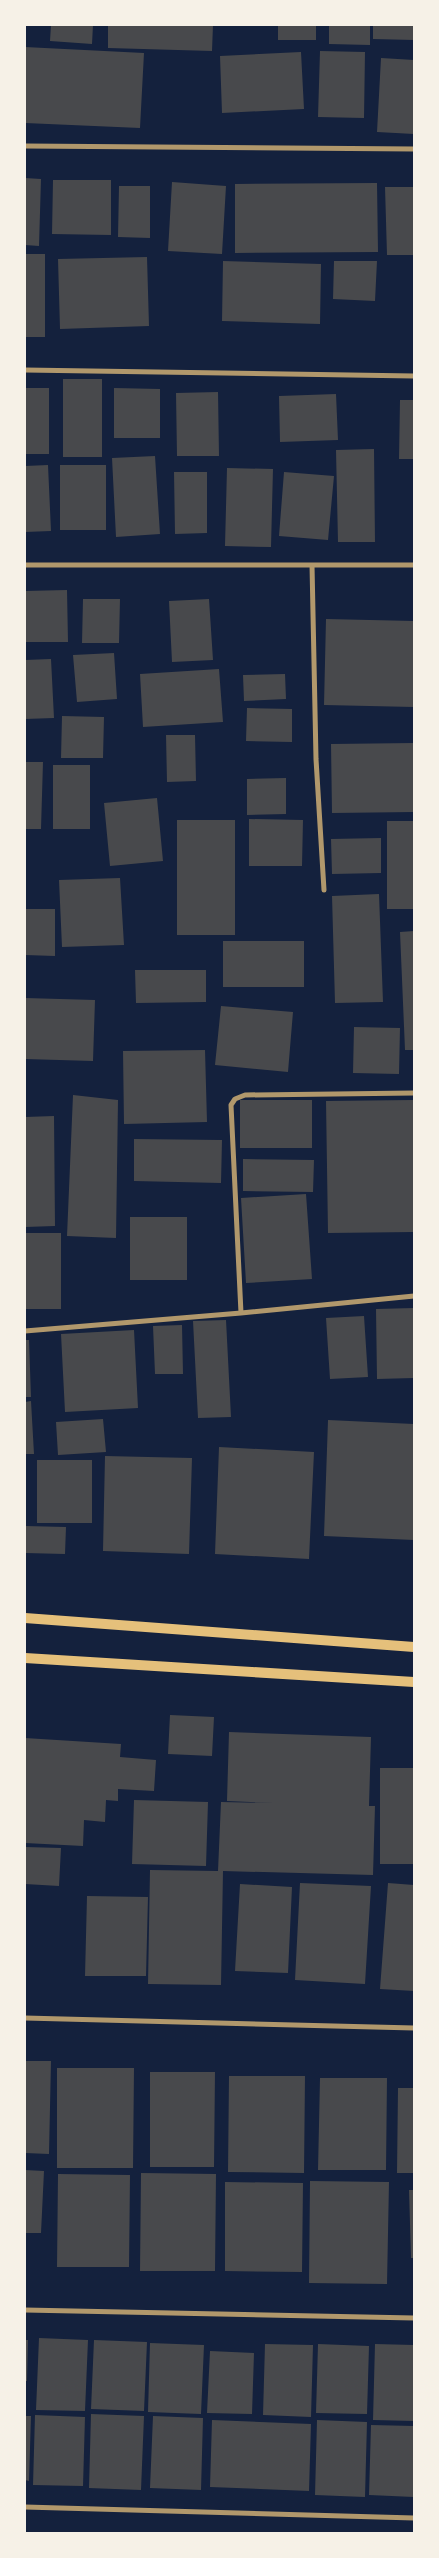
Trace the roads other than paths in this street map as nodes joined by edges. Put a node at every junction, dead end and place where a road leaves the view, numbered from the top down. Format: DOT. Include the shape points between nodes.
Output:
graph roads {
  1 [pos="25,146"];
  2 [pos="414,150"];
  3 [pos="25,370"];
  4 [pos="414,376"];
  5 [pos="25,565"];
  6 [pos="312,565"];
  7 [pos="414,565"];
  8 [pos="324,890"];
  9 [pos="414,1093"];
  10 [pos="414,1296"];
  11 [pos="241,1314"];
  12 [pos="25,1331"];
  13 [pos="25,1618"];
  14 [pos="414,1647"];
  15 [pos="25,1658"];
  16 [pos="414,1682"];
  17 [pos="25,2018"];
  18 [pos="414,2028"];
  19 [pos="25,2310"];
  20 [pos="414,2318"];
  21 [pos="25,2507"];
  22 [pos="414,2518"];
  1 -- 2 [label="street"];
  3 -- 4 [label="street"];
  5 -- 6 [label="street"];
  6 -- 7 [label="street"];
  6 -- 8 [label="street" via="316,759"];
  9 -- 11 [label="street" via="245,1095 235,1099 231,1105"];
  10 -- 11 [label="street"];
  11 -- 12 [label="street"];
  13 -- 14 [label="main road"];
  15 -- 16 [label="main road"];
  17 -- 18 [label="street"];
  19 -- 20 [label="street"];
  21 -- 22 [label="street"];
}
